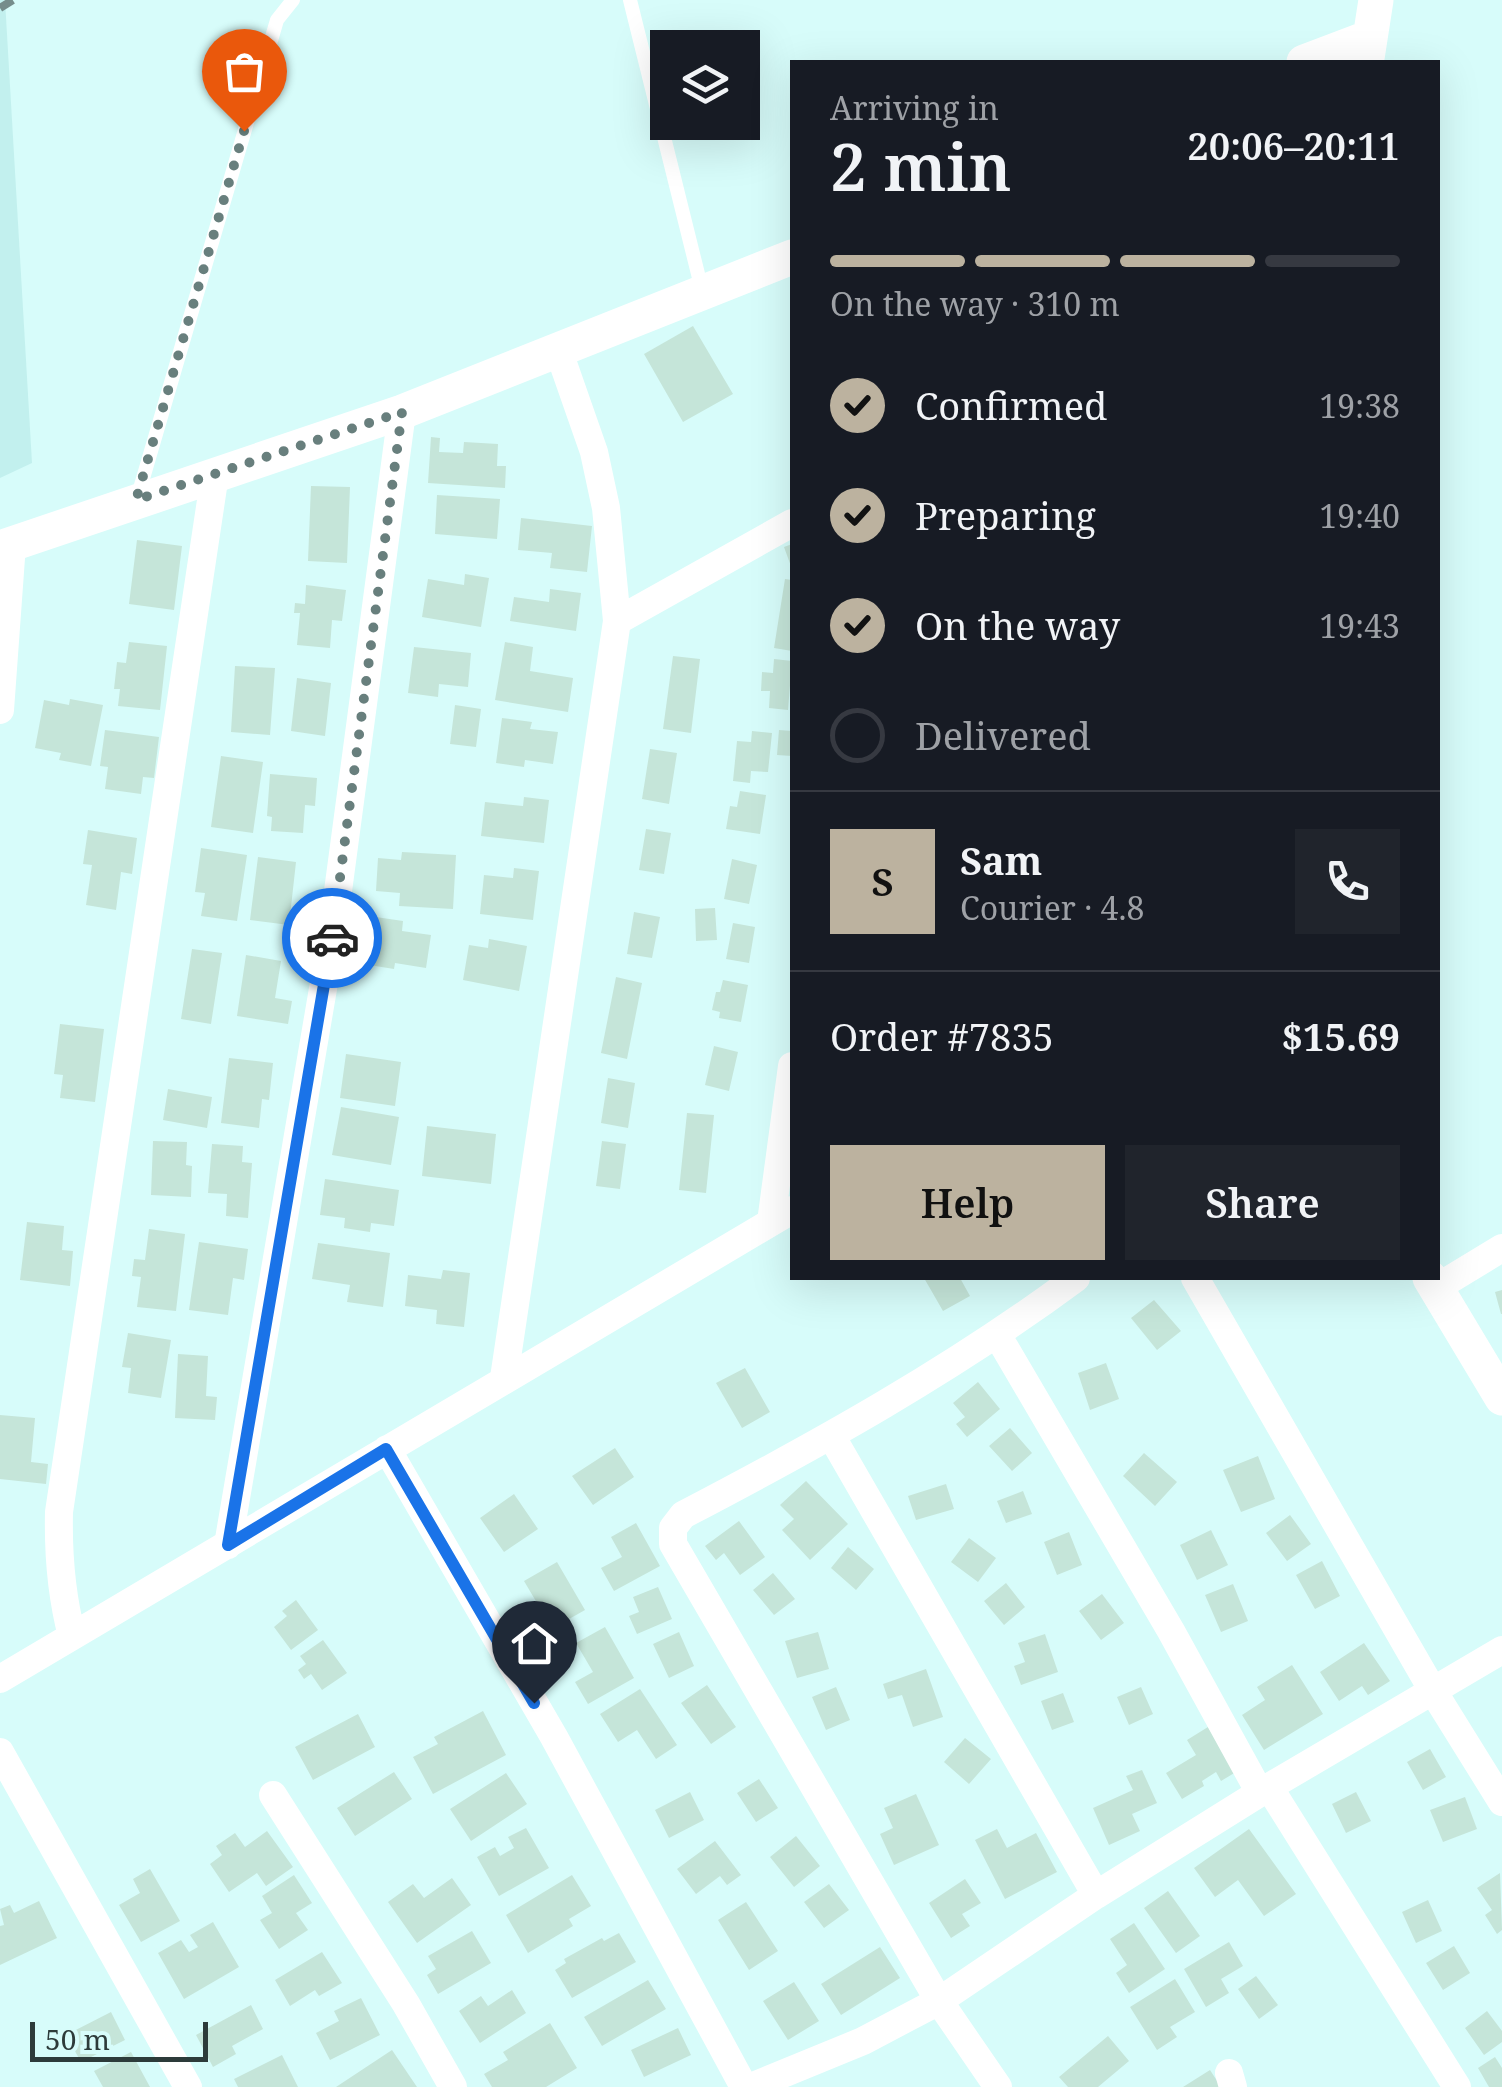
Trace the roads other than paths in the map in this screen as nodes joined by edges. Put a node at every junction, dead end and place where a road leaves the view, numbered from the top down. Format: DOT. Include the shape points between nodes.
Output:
graph roads {
  1 [pos="293,0"];
  2 [pos="630,0"];
  3 [pos="1376,0"];
  4 [pos="1369,50"];
  5 [pos="1315,60"];
  6 [pos="790,258"];
  7 [pos="702,291"];
  8 [pos="558,349"];
  9 [pos="402,412"];
  10 [pos="215,474"];
  11 [pos="136,500"];
  12 [pos="790,524"];
  13 [pos="6,546"];
  14 [pos="617,621"];
  15 [pos="0,710"];
  16 [pos="790,1096"];
  17 [pos="782,1216"];
  18 [pos="1502,1248"];
  19 [pos="1440,1279"];
  20 [pos="1073,1280"];
  21 [pos="1196,1280"];
  22 [pos="1433,1282"];
  23 [pos="998,1336"];
  24 [pos="504,1378"];
  25 [pos="1502,1398"];
  26 [pos="832,1437"];
  27 [pos="386,1449"];
  28 [pos="228,1545"];
  29 [pos="72,1636"];
  30 [pos="1502,1650"];
  31 [pos="0,1679"];
  32 [pos="1433,1691"];
  33 [pos="0,1752"];
  34 [pos="1264,1790"];
  35 [pos="272,1795"];
  36 [pos="1502,1802"];
  37 [pos="1096,1894"];
  38 [pos="940,2002"];
  39 [pos="188,2087"];
  40 [pos="453,2087"];
  41 [pos="748,2087"];
  42 [pos="998,2087"];
  43 [pos="1457,2087"];
  1 -- 11 [label="lane" via="277,20"];
  2 -- 7 [label="lane"];
  3 -- 4 [label="street"];
  4 -- 5 [label="street"];
  6 -- 7 [label="street"];
  7 -- 8 [label="street"];
  8 -- 9 [label="street"];
  8 -- 14 [label="street" via="594,452"];
  9 -- 10 [label="street"];
  9 -- 28 [label="street" via="332,936"];
  10 -- 11 [label="street"];
  10 -- 29 [label="street" via="60,1512 58,1558"];
  11 -- 13 [label="street"];
  12 -- 14 [label="street"];
  13 -- 15 [label="street"];
  14 -- 24 [label="street"];
  16 -- 17 [label="street"];
  17 -- 24 [label="street"];
  18 -- 19 [label="street"];
  20 -- 23 [label="street"];
  21 -- 32 [label="street"];
  22 -- 25 [label="street"];
  23 -- 26 [label="street"];
  23 -- 34 [label="street"];
  24 -- 27 [label="street"];
  26 -- 37 [label="street"];
  26 -- 38 [label="street" via="682,1516 673,1544"];
  27 -- 28 [label="street"];
  27 -- 41 [label="street"];
  28 -- 29 [label="street"];
  29 -- 31 [label="street"];
  30 -- 32 [label="street"];
  32 -- 34 [label="street"];
  32 -- 36 [label="street"];
  33 -- 39 [label="street"];
  34 -- 37 [label="street"];
  34 -- 43 [label="street"];
  35 -- 40 [label="street"];
  37 -- 38 [label="street"];
  38 -- 41 [label="street" via="863,2042"];
  38 -- 42 [label="street"];
}
